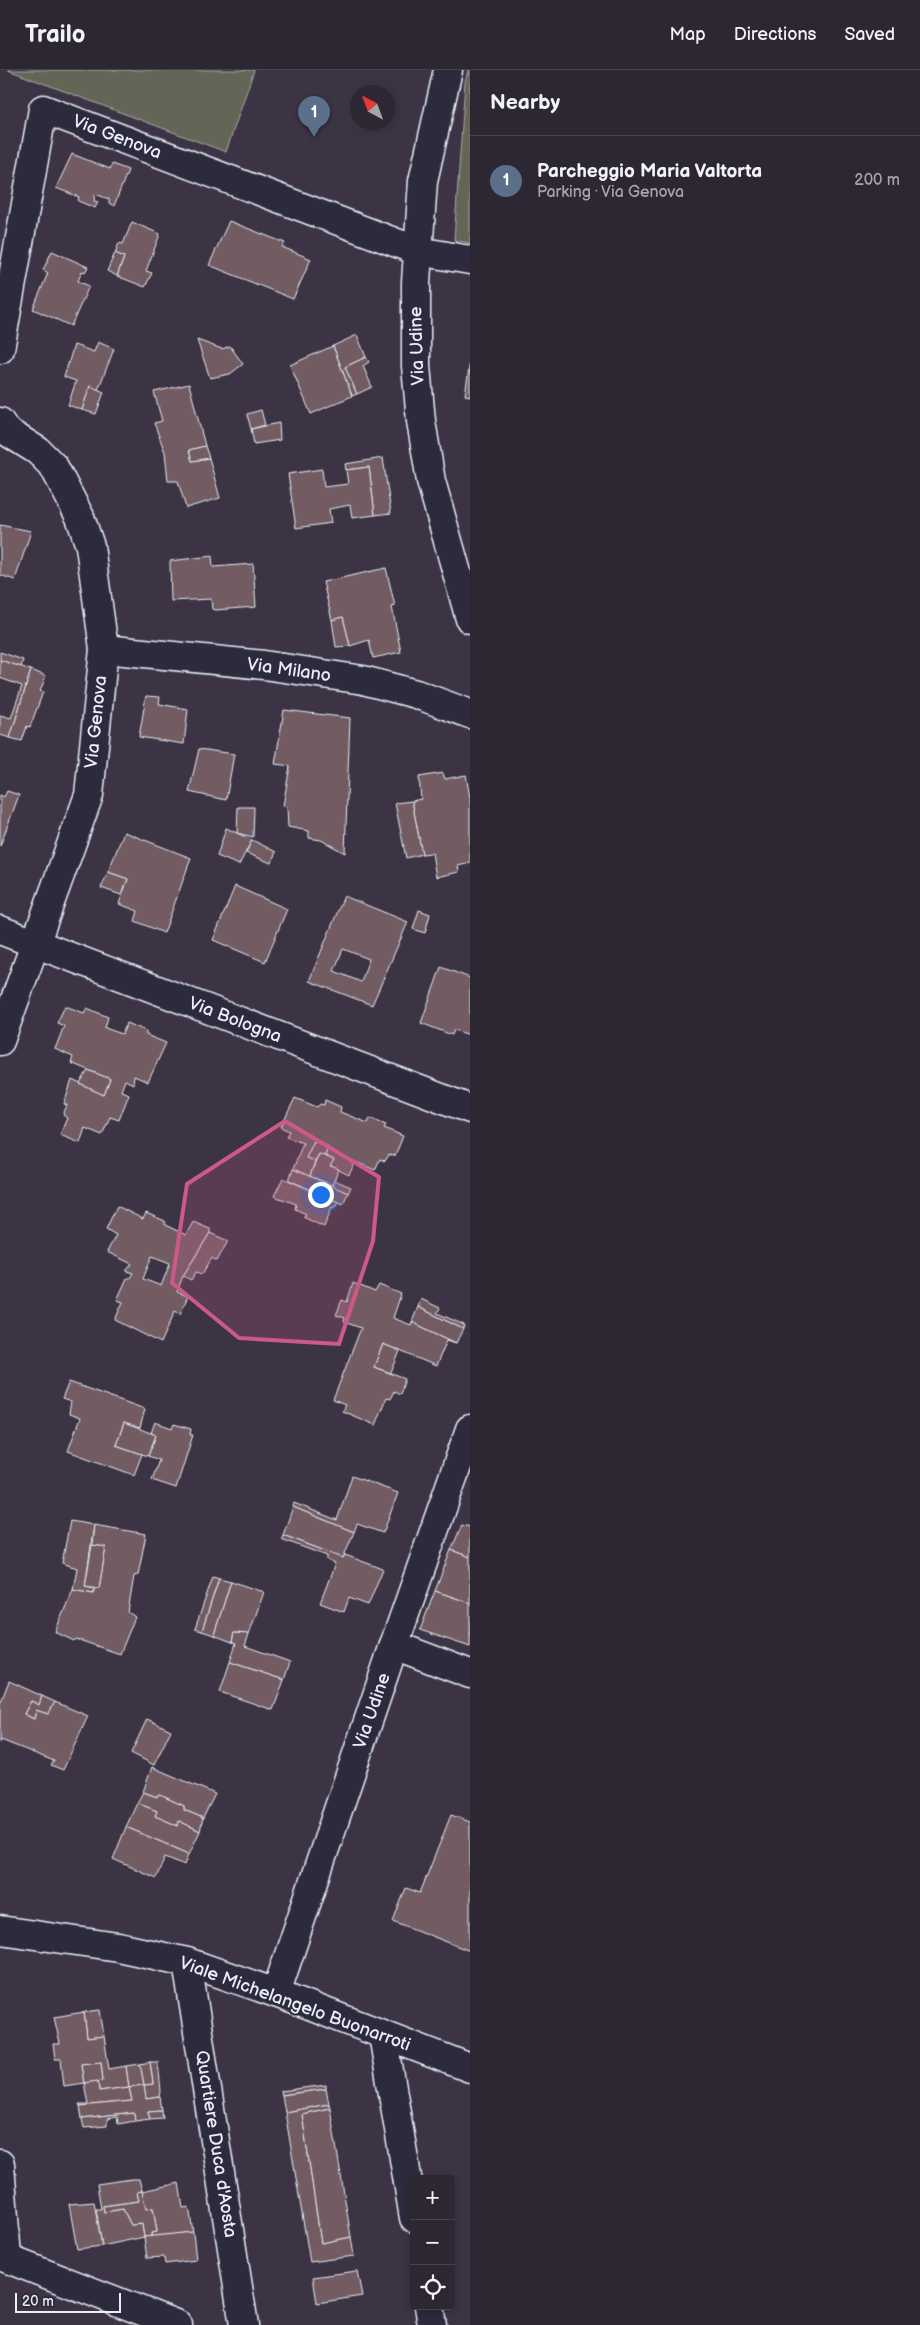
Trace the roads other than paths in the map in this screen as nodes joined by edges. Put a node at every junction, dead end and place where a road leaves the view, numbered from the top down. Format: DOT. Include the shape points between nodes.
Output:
graph roads {
  1 [pos="448,70"];
  2 [pos="418,251"];
  3 [pos="470,260"];
  4 [pos="0,348"];
  5 [pos="0,422"];
  6 [pos="470,619"];
  7 [pos="104,649"];
  8 [pos="470,714"];
  9 [pos="0,930"];
  10 [pos="34,944"];
  11 [pos="0,1041"];
  12 [pos="470,1109"];
  13 [pos="470,1429"];
  14 [pos="394,1644"];
  15 [pos="470,1674"];
  16 [pos="0,1930"];
  17 [pos="187,1962"];
  18 [pos="276,1993"];
  19 [pos="383,2035"];
  20 [pos="470,2068"];
  21 [pos="0,2164"];
  22 [pos="410,2194"];
  23 [pos="4,2257"];
  24 [pos="430,2310"];
  25 [pos="175,2325"];
  26 [pos="244,2325"];
  27 [pos="432,2325"];
  1 -- 2 [label="street, Via Udine" via="423,181"];
  2 -- 3 [label="street"];
  2 -- 4 [label="street, Via Genova" via="43,109"];
  2 -- 6 [label="street, Via Udine" via="415,315 421,421 431,481"];
  5 -- 7 [label="street, Via Genova" via="10,434 38,451 50,463 80,517 90,546"];
  7 -- 8 [label="street, Via Milano" via="363,680 416,694"];
  7 -- 10 [label="street, Via Genova" via="89,795"];
  9 -- 10 [label="street, Via Bologna"];
  10 -- 11 [label="street, Via Genova"];
  10 -- 12 [label="street, Via Bologna"];
  13 -- 14 [label="street, Via Udine"];
  14 -- 15 [label="street"];
  14 -- 18 [label="street, Via Udine"];
  16 -- 17 [label="street, Viale Michelangelo Buonarroti" via="118,1947"];
  17 -- 18 [label="street, Viale Michelangelo Buonarroti"];
  17 -- 26 [label="street, Quartiere Duca d'Aosta"];
  18 -- 19 [label="street, Viale Michelangelo Buonarroti"];
  19 -- 20 [label="street, Viale Michelangelo Buonarroti"];
  19 -- 22 [label="street"];
  21 -- 23 [label="street"];
  23 -- 25 [label="street"];
  24 -- 27 [label="street"];
}
